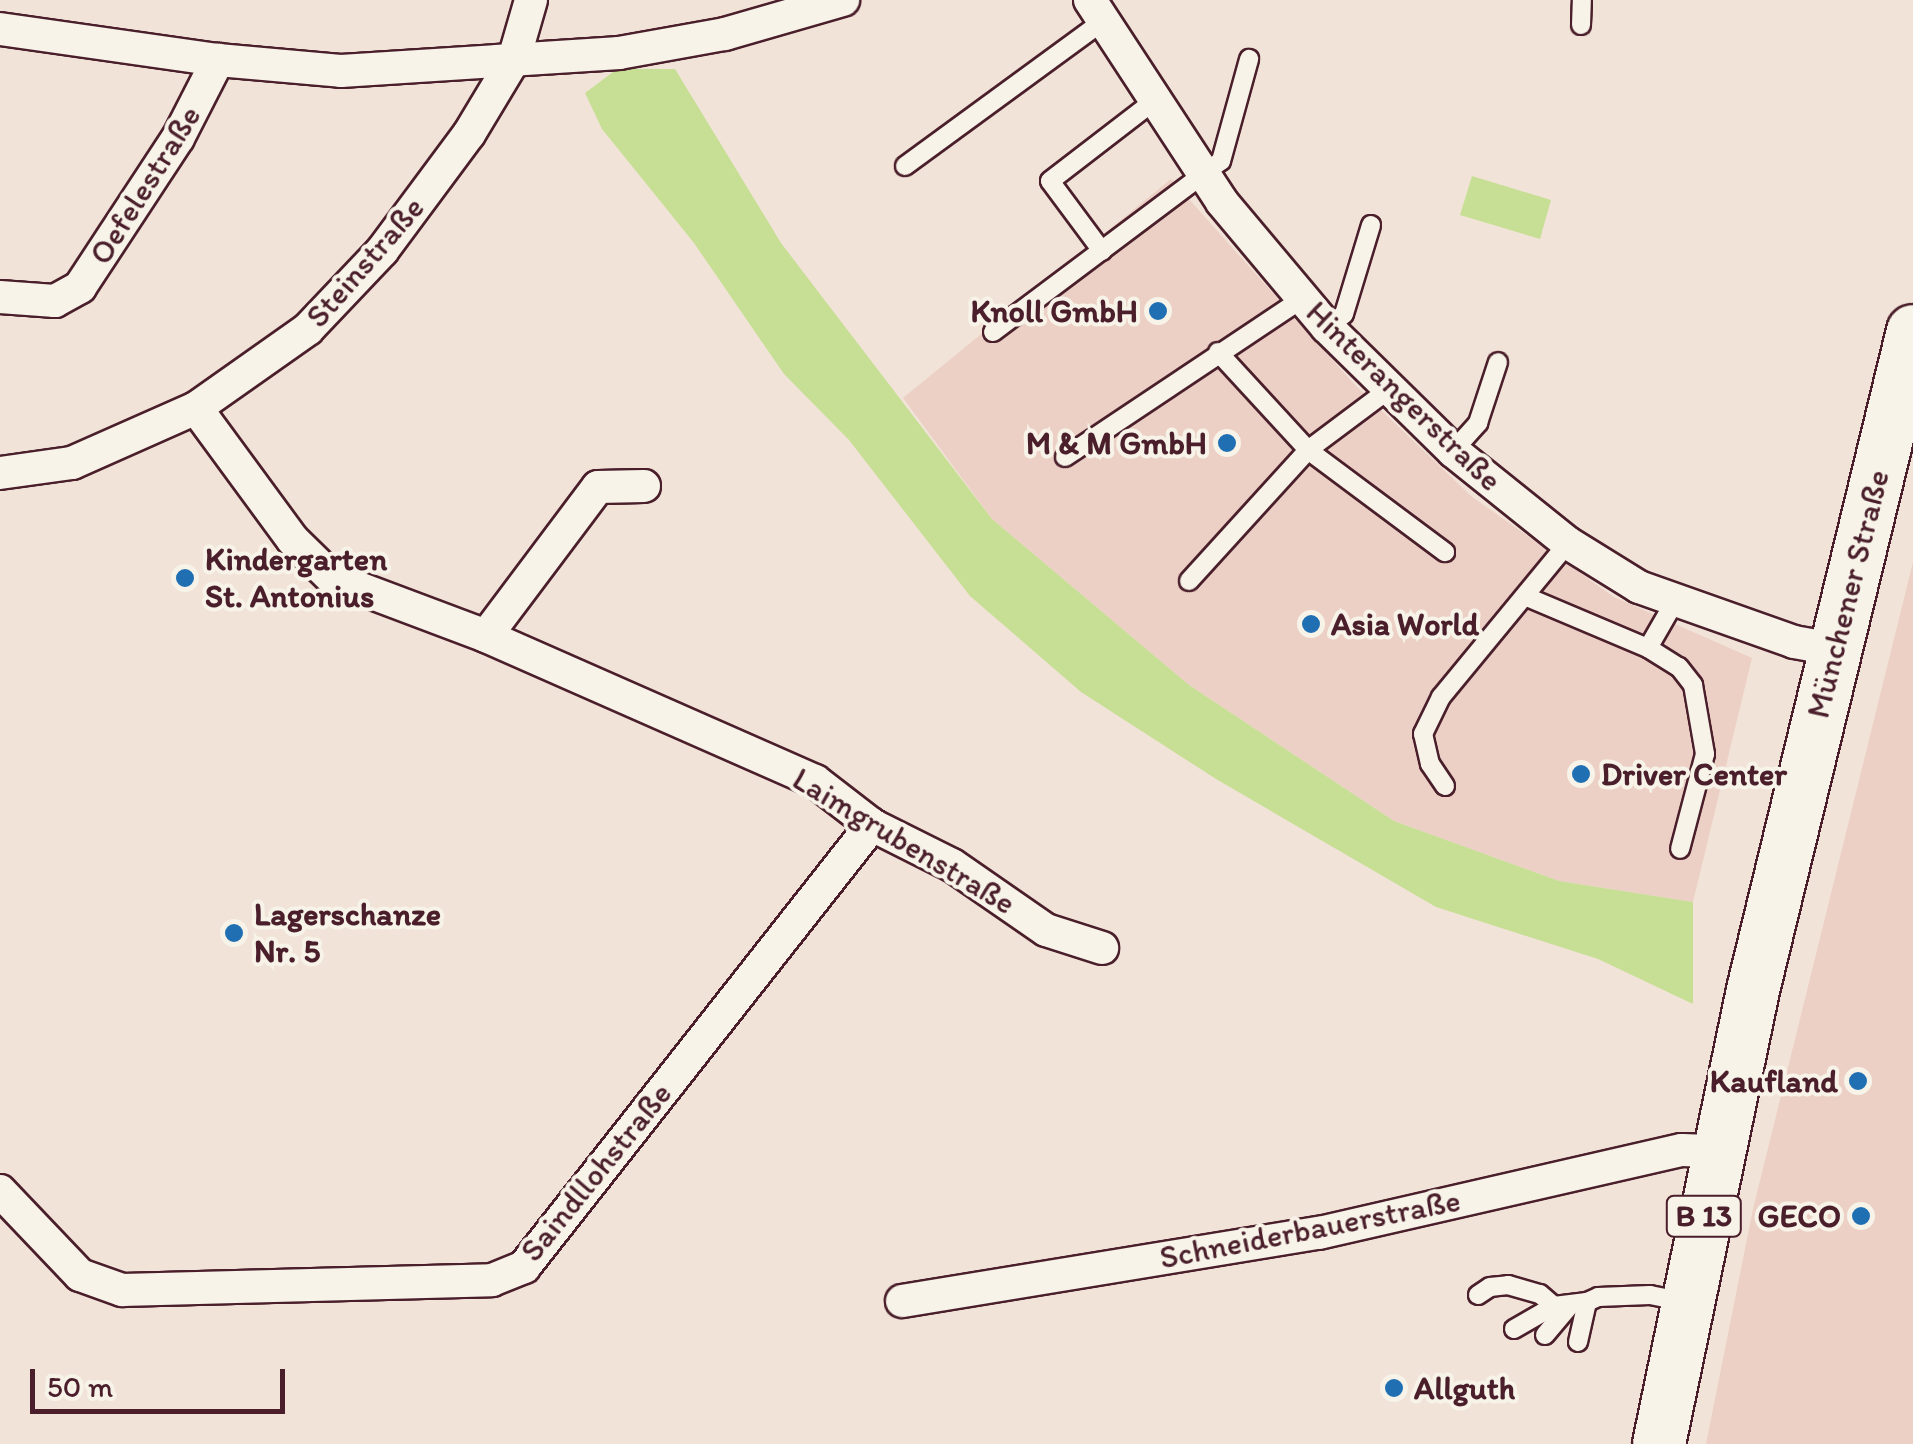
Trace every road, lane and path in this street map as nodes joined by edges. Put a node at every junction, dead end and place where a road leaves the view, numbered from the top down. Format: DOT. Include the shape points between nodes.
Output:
graph roads {
  1 [pos="531,0"];
  2 [pos="843,0"];
  3 [pos="1582,0"];
  4 [pos="1096,10"];
  5 [pos="1581,26"];
  6 [pos="0,28"];
  7 [pos="514,59"];
  8 [pos="1249,59"];
  9 [pos="218,60"];
  10 [pos="1156,100"];
  11 [pos="904,166"];
  12 [pos="1204,175"];
  13 [pos="1371,225"];
  14 [pos="1102,251"];
  15 [pos="0,297"];
  16 [pos="1303,298"];
  17 [pos="1327,327"];
  18 [pos="1913,331"];
  19 [pos="993,332"];
  20 [pos="1218,352"];
  21 [pos="1498,362"];
  22 [pos="1391,388"];
  23 [pos="196,408"];
  24 [pos="1308,450"];
  25 [pos="1453,451"];
  26 [pos="1065,457"];
  27 [pos="0,473"];
  28 [pos="644,486"];
  29 [pos="1568,543"];
  30 [pos="1445,552"];
  31 [pos="1188,581"];
  32 [pos="1527,598"];
  33 [pos="1675,602"];
  34 [pos="486,636"];
  35 [pos="1648,648"];
  36 [pos="1833,649"];
  37 [pos="1445,786"];
  38 [pos="872,825"];
  39 [pos="1680,850"];
  40 [pos="1102,948"];
  41 [pos="1717,1151"];
  42 [pos="0,1191"];
  43 [pos="1478,1295"];
  44 [pos="902,1301"];
  45 [pos="1688,1302"];
  46 [pos="1571,1304"];
  47 [pos="1514,1328"];
  48 [pos="1546,1336"];
  49 [pos="1578,1342"];
  50 [pos="1660,1444"];
  1 -- 7 [label="street, Steinstraße"];
  2 -- 7 [label="street" via="619,53"];
  3 -- 5 [label="lane"];
  4 -- 10 [label="street, Hinterangerstraße"];
  4 -- 11 [label="lane"];
  6 -- 9 [label="street, Oefelestraße"];
  7 -- 9 [label="street, Oefelestraße" via="341,70"];
  7 -- 23 [label="street, Steinstraße" via="470,134 382,250 308,329"];
  8 -- 12 [label="lane" via="1220,161"];
  9 -- 15 [label="street, Oefelestraße" via="178,138 80,287 54,301"];
  10 -- 12 [label="street, Hinterangerstraße"];
  10 -- 14 [label="lane" via="1050,181"];
  12 -- 14 [label="lane"];
  12 -- 16 [label="street, Hinterangerstraße"];
  13 -- 17 [label="lane" via="1344,314"];
  14 -- 19 [label="lane"];
  16 -- 17 [label="street, Hinterangerstraße"];
  16 -- 20 [label="lane"];
  17 -- 22 [label="street, Hinterangerstraße"];
  18 -- 36 [label="main road, Münchener Straße / B 13"];
  20 -- 24 [label="lane"];
  20 -- 26 [label="lane"];
  21 -- 25 [label="lane" via="1478,423"];
  22 -- 24 [label="lane"];
  22 -- 25 [label="street, Hinterangerstraße"];
  23 -- 27 [label="street, Steinstraße" via="72,464"];
  23 -- 34 [label="street, Laimgrubenstraße" via="293,540 332,578"];
  24 -- 30 [label="lane"];
  24 -- 31 [label="lane"];
  25 -- 29 [label="street, Hinterangerstraße"];
  28 -- 34 [label="street" via="598,487"];
  29 -- 32 [label="lane"];
  29 -- 33 [label="street, Hinterangerstraße"];
  32 -- 35 [label="lane"];
  32 -- 37 [label="lane" via="1440,696 1423,734 1430,764"];
  33 -- 35 [label="lane"];
  33 -- 36 [label="street, Hinterangerstraße"];
  34 -- 38 [label="street, Laimgrubenstraße" via="815,781"];
  35 -- 39 [label="lane" via="1678,667 1701,710 1705,754"];
  36 -- 41 [label="main road, Münchener Straße / B 13"];
  38 -- 40 [label="street, Laimgrubenstraße" via="952,864 1046,930"];
  38 -- 42 [label="street, Saindllohstraße" via="524,1266 492,1280 122,1290 80,1275"];
  41 -- 44 [label="street, Schneiderbauerstraße" via="1682,1150 1319,1232"];
  41 -- 45 [label="main road, Münchener Straße / B 13"];
  43 -- 46 [label="lane" via="1508,1284"];
  45 -- 46 [label="lane" via="1623,1294"];
  45 -- 50 [label="main road, Münchener Straße / B 13"];
  46 -- 47 [label="lane"];
  46 -- 48 [label="lane"];
  46 -- 49 [label="lane"];
}
